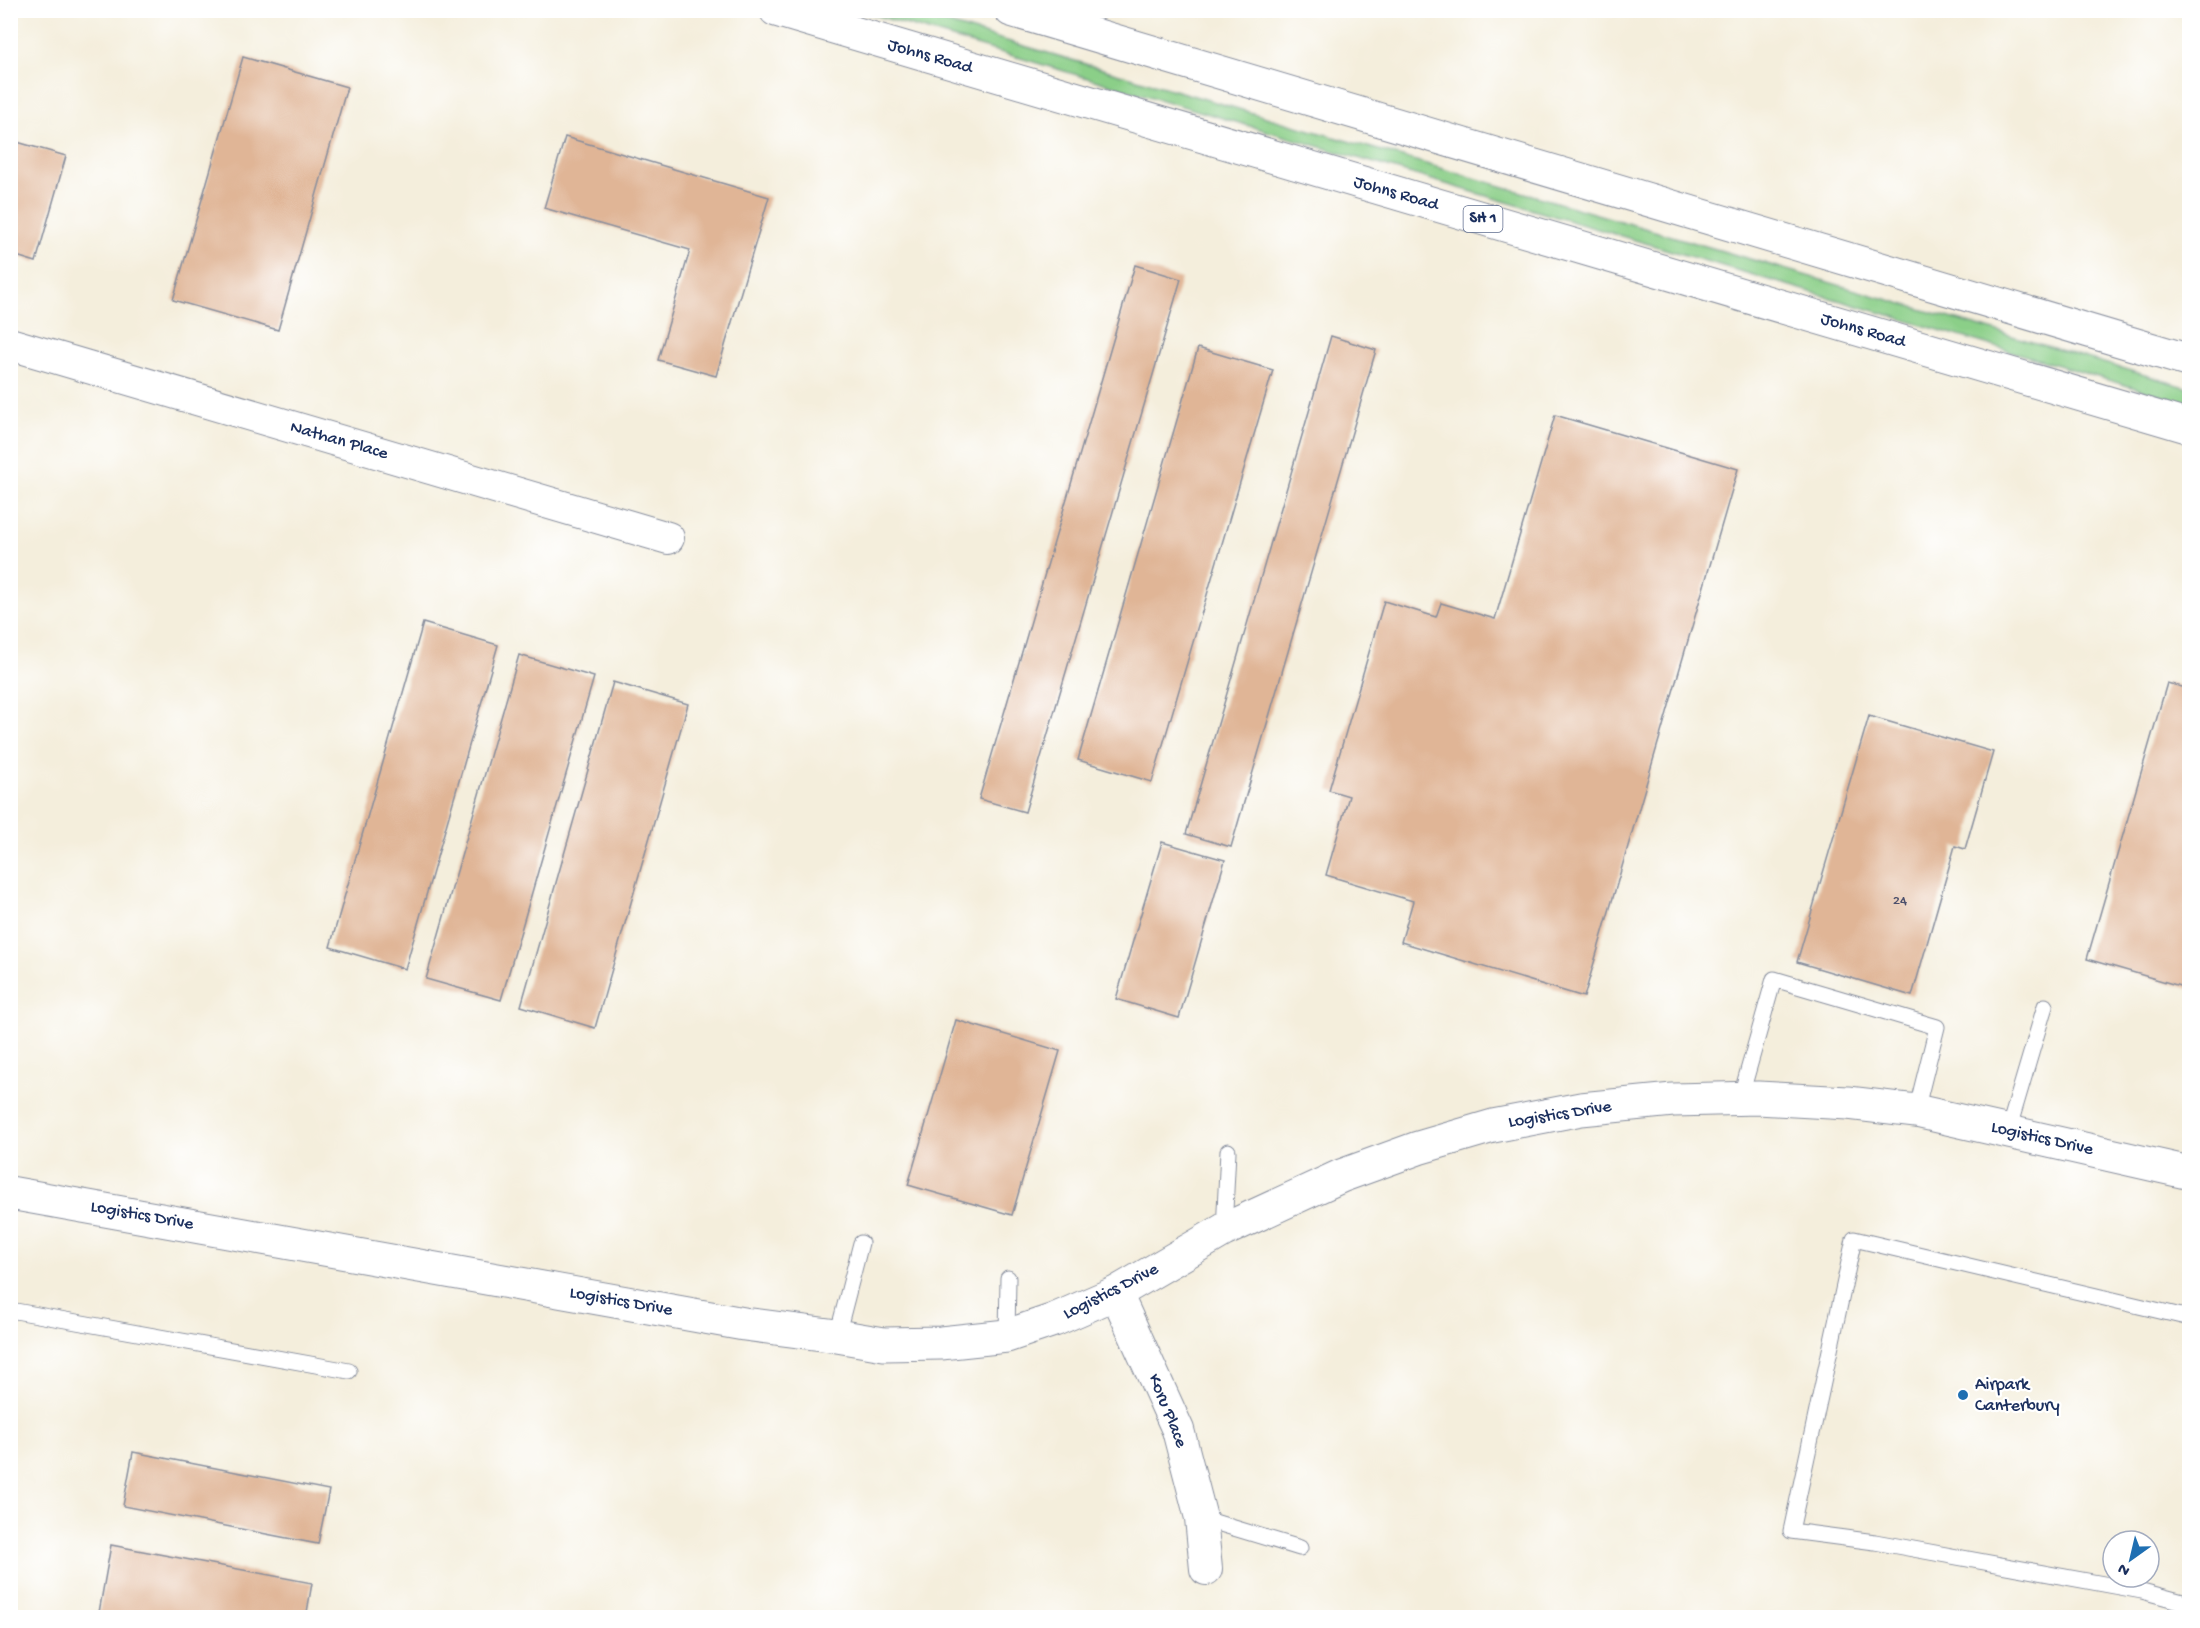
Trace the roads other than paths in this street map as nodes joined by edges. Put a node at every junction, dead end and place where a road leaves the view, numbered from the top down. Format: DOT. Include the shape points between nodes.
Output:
graph roads {
  1 [pos="776,10"];
  2 [pos="1011,10"];
  3 [pos="10,344"];
  4 [pos="2190,360"];
  5 [pos="2190,427"];
  6 [pos="668,538"];
  7 [pos="2045,1006"];
  8 [pos="1740,1099"];
  9 [pos="1916,1111"];
  10 [pos="2008,1131"];
  11 [pos="1228,1151"];
  12 [pos="2190,1173"];
  13 [pos="10,1192"];
  14 [pos="1224,1230"];
  15 [pos="861,1243"];
  16 [pos="1008,1278"];
  17 [pos="1116,1293"];
  18 [pos="10,1310"];
  19 [pos="2190,1318"];
  20 [pos="837,1335"];
  21 [pos="1007,1336"];
  22 [pos="349,1371"];
  23 [pos="1201,1518"];
  24 [pos="1300,1548"];
  25 [pos="1206,1569"];
  26 [pos="2190,1604"];
  1 -- 5 [label="main road, Johns Road / SH 1"];
  2 -- 4 [label="main road"];
  3 -- 6 [label="street, Nathan Place"];
  7 -- 10 [label="lane"];
  8 -- 9 [label="main road, Logistics Drive" via="1848,1103"];
  8 -- 9 [label="lane" via="1774,979 1937,1027"];
  8 -- 14 [label="main road, Logistics Drive" via="1673,1100 1581,1109 1493,1126 1341,1176"];
  9 -- 10 [label="main road, Logistics Drive"];
  10 -- 12 [label="main road, Logistics Drive"];
  11 -- 14 [label="lane"];
  13 -- 20 [label="main road, Logistics Drive" via="744,1324"];
  14 -- 17 [label="main road, Logistics Drive"];
  15 -- 20 [label="lane"];
  16 -- 21 [label="lane"];
  17 -- 21 [label="main road, Logistics Drive"];
  17 -- 23 [label="street, Koru Place" via="1178,1430"];
  18 -- 22 [label="lane"];
  19 -- 26 [label="lane" via="1854,1239 1791,1531 1875,1542 2142,1591"];
  20 -- 21 [label="main road, Logistics Drive" via="884,1344"];
  23 -- 24 [label="lane"];
  23 -- 25 [label="street, Koru Place"];
}
